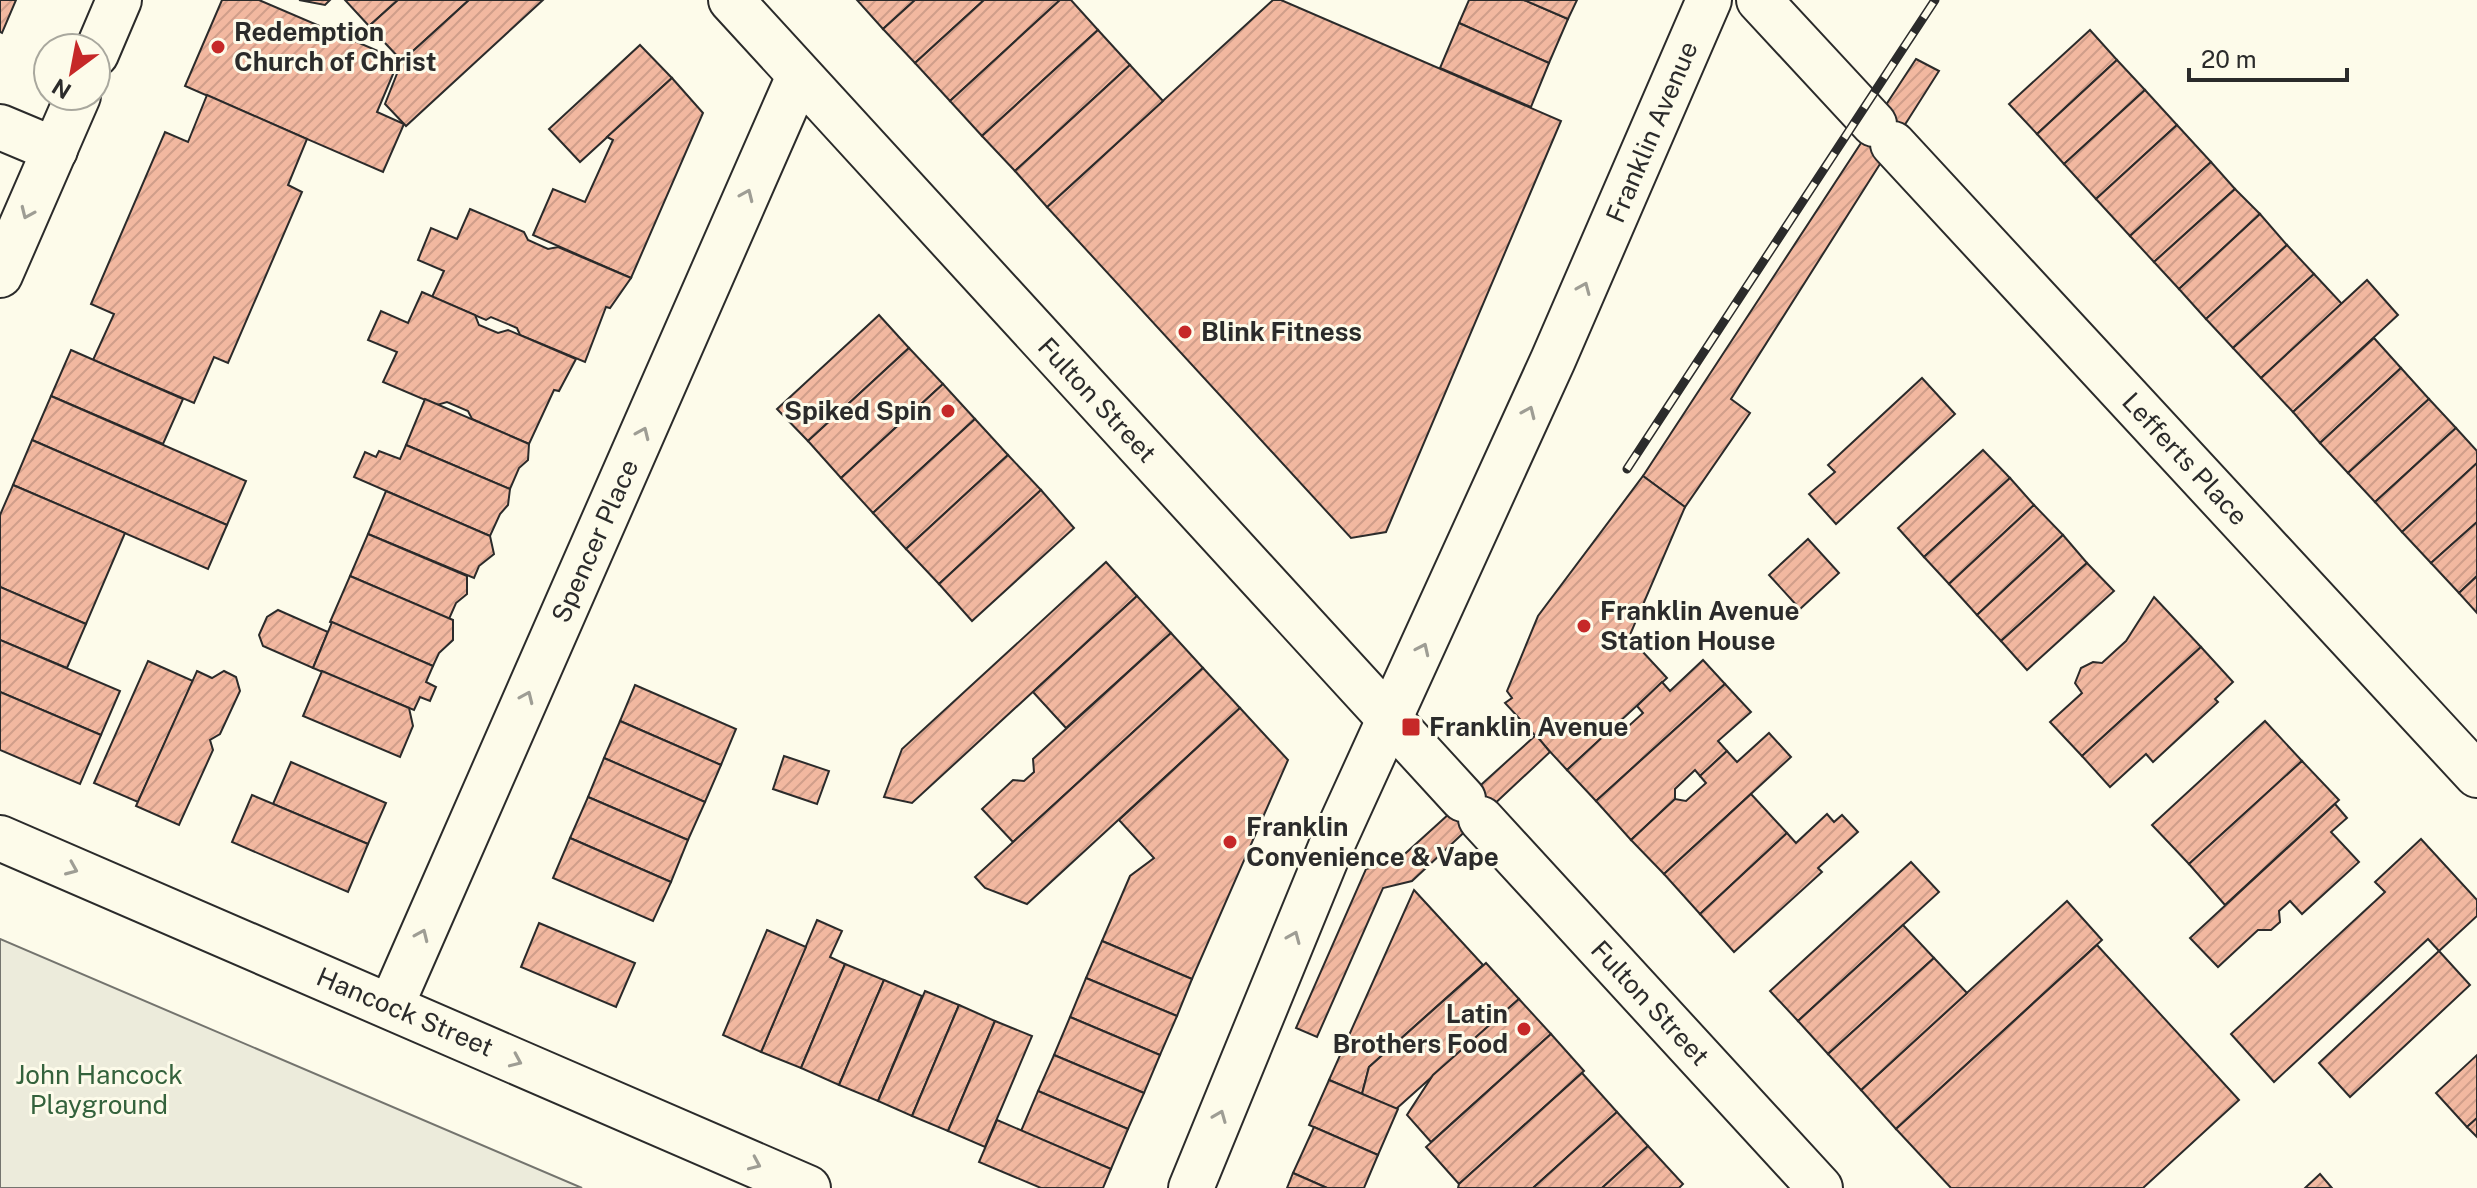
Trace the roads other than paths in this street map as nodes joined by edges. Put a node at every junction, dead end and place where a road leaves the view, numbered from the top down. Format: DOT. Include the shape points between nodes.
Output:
graph roads {
  1 [pos="119,0"];
  2 [pos="731,0"];
  3 [pos="1709,0"];
  4 [pos="1759,0"];
  5 [pos="105,32"];
  6 [pos="799,76"];
  7 [pos="71,112"];
  8 [pos="0,127"];
  9 [pos="55,150"];
  10 [pos="0,275"];
  11 [pos="1390,720"];
  12 [pos="2477,775"];
  13 [pos="0,838"];
  14 [pos="391,1006"];
  15 [pos="808,1188"];
  16 [pos="1191,1188"];
  17 [pos="1820,1188"];
  1 -- 5 [label="street"];
  2 -- 6 [label="street, Fulton Street"];
  11 -- 3 [label="street, Franklin Avenue, one-way"];
  4 -- 12 [label="street, Lefferts Place"];
  6 -- 11 [label="street, Fulton Street"];
  14 -- 6 [label="street, Spencer Place, one-way"];
  7 -- 9 [label="street"];
  8 -- 9 [label="street"];
  9 -- 10 [label="street, one-way"];
  16 -- 11 [label="street, Franklin Avenue, one-way" via="1330,849"];
  11 -- 17 [label="street, Fulton Street"];
  13 -- 14 [label="street, Hancock Street, one-way"];
  14 -- 15 [label="street, Hancock Street, one-way"];
}
